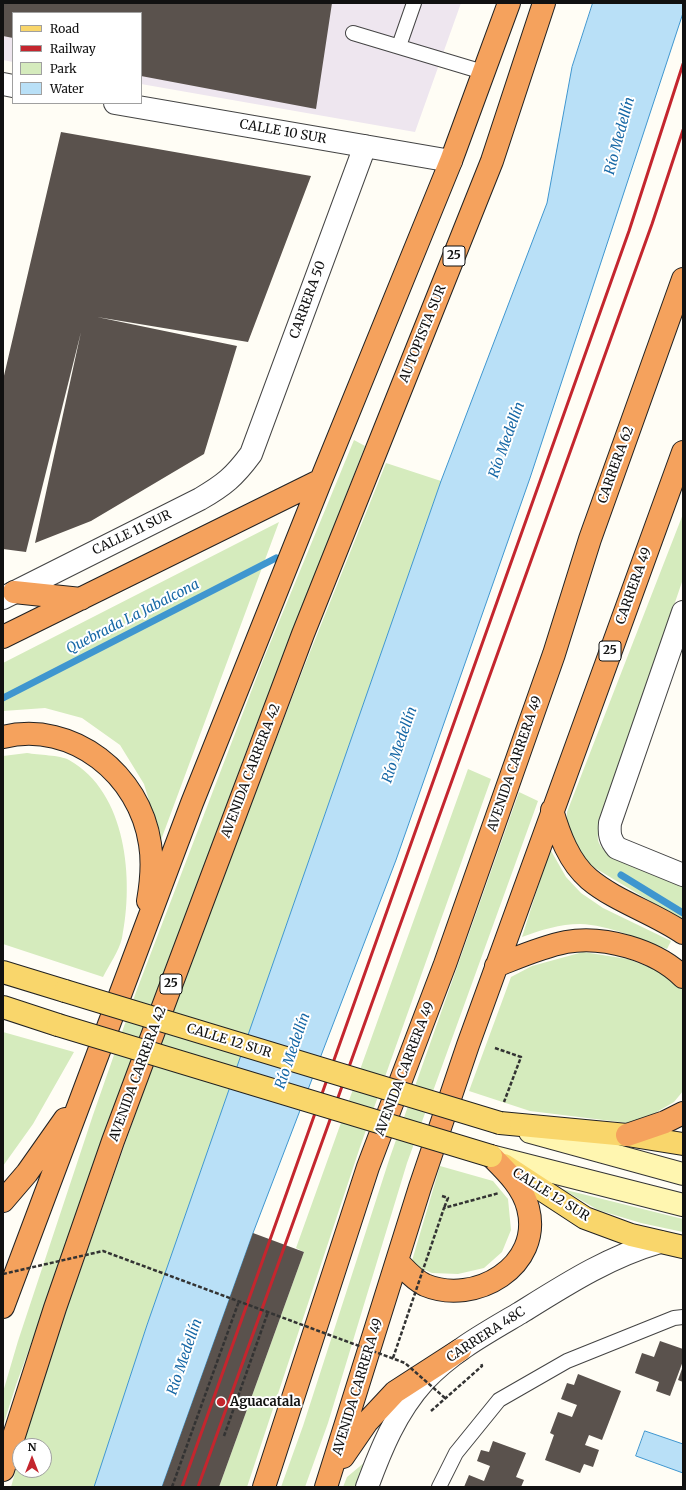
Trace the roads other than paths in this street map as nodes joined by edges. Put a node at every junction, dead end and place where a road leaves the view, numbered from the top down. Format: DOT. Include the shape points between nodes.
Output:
graph roads {
  1 [pos="414,3"];
  2 [pos="508,3"];
  3 [pos="544,3"];
  4 [pos="353,32"];
  5 [pos="399,46"];
  6 [pos="483,72"];
  7 [pos="121,104"];
  8 [pos="365,146"];
  9 [pos="451,160"];
  10 [pos="681,287"];
  11 [pos="683,452"];
  12 [pos="251,454"];
  13 [pos="683,469"];
  14 [pos="321,480"];
  15 [pos="669,493"];
  16 [pos="355,505"];
  17 [pos="9,595"];
  18 [pos="81,599"];
  19 [pos="683,612"];
  20 [pos="3,637"];
  21 [pos="554,654"];
  22 [pos="3,737"];
  23 [pos="552,810"];
  24 [pos="683,875"];
  25 [pos="683,933"];
  26 [pos="140,943"];
  27 [pos="496,966"];
  28 [pos="3,972"];
  29 [pos="683,977"];
  30 [pos="3,1007"];
  31 [pos="83,1093"];
  32 [pos="683,1113"];
  33 [pos="502,1114"];
  34 [pos="627,1135"];
  35 [pos="683,1144"];
  36 [pos="491,1156"];
  37 [pos="683,1174"];
  38 [pos="3,1201"];
  39 [pos="683,1205"];
  40 [pos="660,1242"];
  41 [pos="683,1247"];
  42 [pos="397,1261"];
  43 [pos="3,1307"];
  44 [pos="683,1317"];
  45 [pos="460,1350"];
  46 [pos="3,1470"];
  47 [pos="329,1481"];
  48 [pos="264,1487"];
  49 [pos="367,1487"];
  50 [pos="439,1487"];
  1 -- 5 [label="lane"];
  2 -- 6 [label="highway"];
  3 -- 16 [label="highway, AUTOPISTA SUR / 25" via="492,161"];
  4 -- 5 [label="lane"];
  5 -- 6 [label="lane"];
  6 -- 9 [label="highway"];
  7 -- 8 [label="street, CALLE 10 SUR"];
  8 -- 9 [label="street, CALLE 10 SUR"];
  8 -- 12 [label="street, CARRERA 50"];
  9 -- 14 [label="highway"];
  10 -- 21 [label="highway, CARRERA 62" via="590,539"];
  11 -- 15 [label="highway, CARRERA 49 / 25"];
  12 -- 17 [label="street, CALLE 11 SUR" via="236,475 222,487"];
  13 -- 15 [label="highway"];
  14 -- 18 [label="highway"];
  14 -- 26 [label="highway" via="231,704"];
  15 -- 23 [label="highway, CARRERA 49 / 25"];
  16 -- 46 [label="highway, AVENIDA CARRERA 42 / 25" via="303,634 113,1141"];
  17 -- 18 [label="highway"];
  18 -- 20 [label="highway"];
  19 -- 24 [label="street" via="610,823 609,833 611,841 618,848"];
  21 -- 48 [label="highway, AVENIDA CARRERA 49" via="445,964 368,1167"];
  22 -- 26 [label="highway" via="19,733 54,735 84,747 117,773 141,810 150,844 150,887"];
  23 -- 25 [label="highway" via="564,843 576,865 589,879"];
  23 -- 27 [label="highway, AVENIDA CARRERA 49 / 25"];
  26 -- 31 [label="highway"];
  27 -- 29 [label="highway" via="547,946 597,940 636,950 661,960"];
  27 -- 42 [label="highway, AVENIDA CARRERA 49 / 25"];
  28 -- 33 [label="main road, CALLE 12 SUR, bridge"];
  30 -- 36 [label="main road, CALLE 12 SUR, bridge"];
  31 -- 38 [label="highway" via="27,1173"];
  31 -- 43 [label="highway"];
  32 -- 34 [label="highway" via="666,1122"];
  33 -- 34 [label="main road, CALLE 12 SUR"];
  33 -- 37 [label="street, CALLE 12 SUR"];
  34 -- 35 [label="main road, CALLE 12 SUR"];
  36 -- 39 [label="street, CALLE 12 SUR"];
  36 -- 40 [label="main road, CALLE 12 SUR" via="585,1218 609,1228"];
  36 -- 42 [label="highway" via="518,1186 528,1208 528,1236 523,1252 512,1266 500,1278 484,1286 451,1291 424,1284"];
  40 -- 41 [label="main road, CALLE 12 SUR"];
  40 -- 45 [label="street, CARRERA 48C" via="624,1254 593,1269"];
  42 -- 47 [label="highway, AVENIDA CARRERA 49 / 25"];
  44 -- 50 [label="lane" via="674,1318 567,1361 499,1400 456,1453"];
  45 -- 47 [label="highway" via="395,1392 367,1422"];
  45 -- 49 [label="street, CARRERA 48C" via="424,1382 396,1418"];
}
